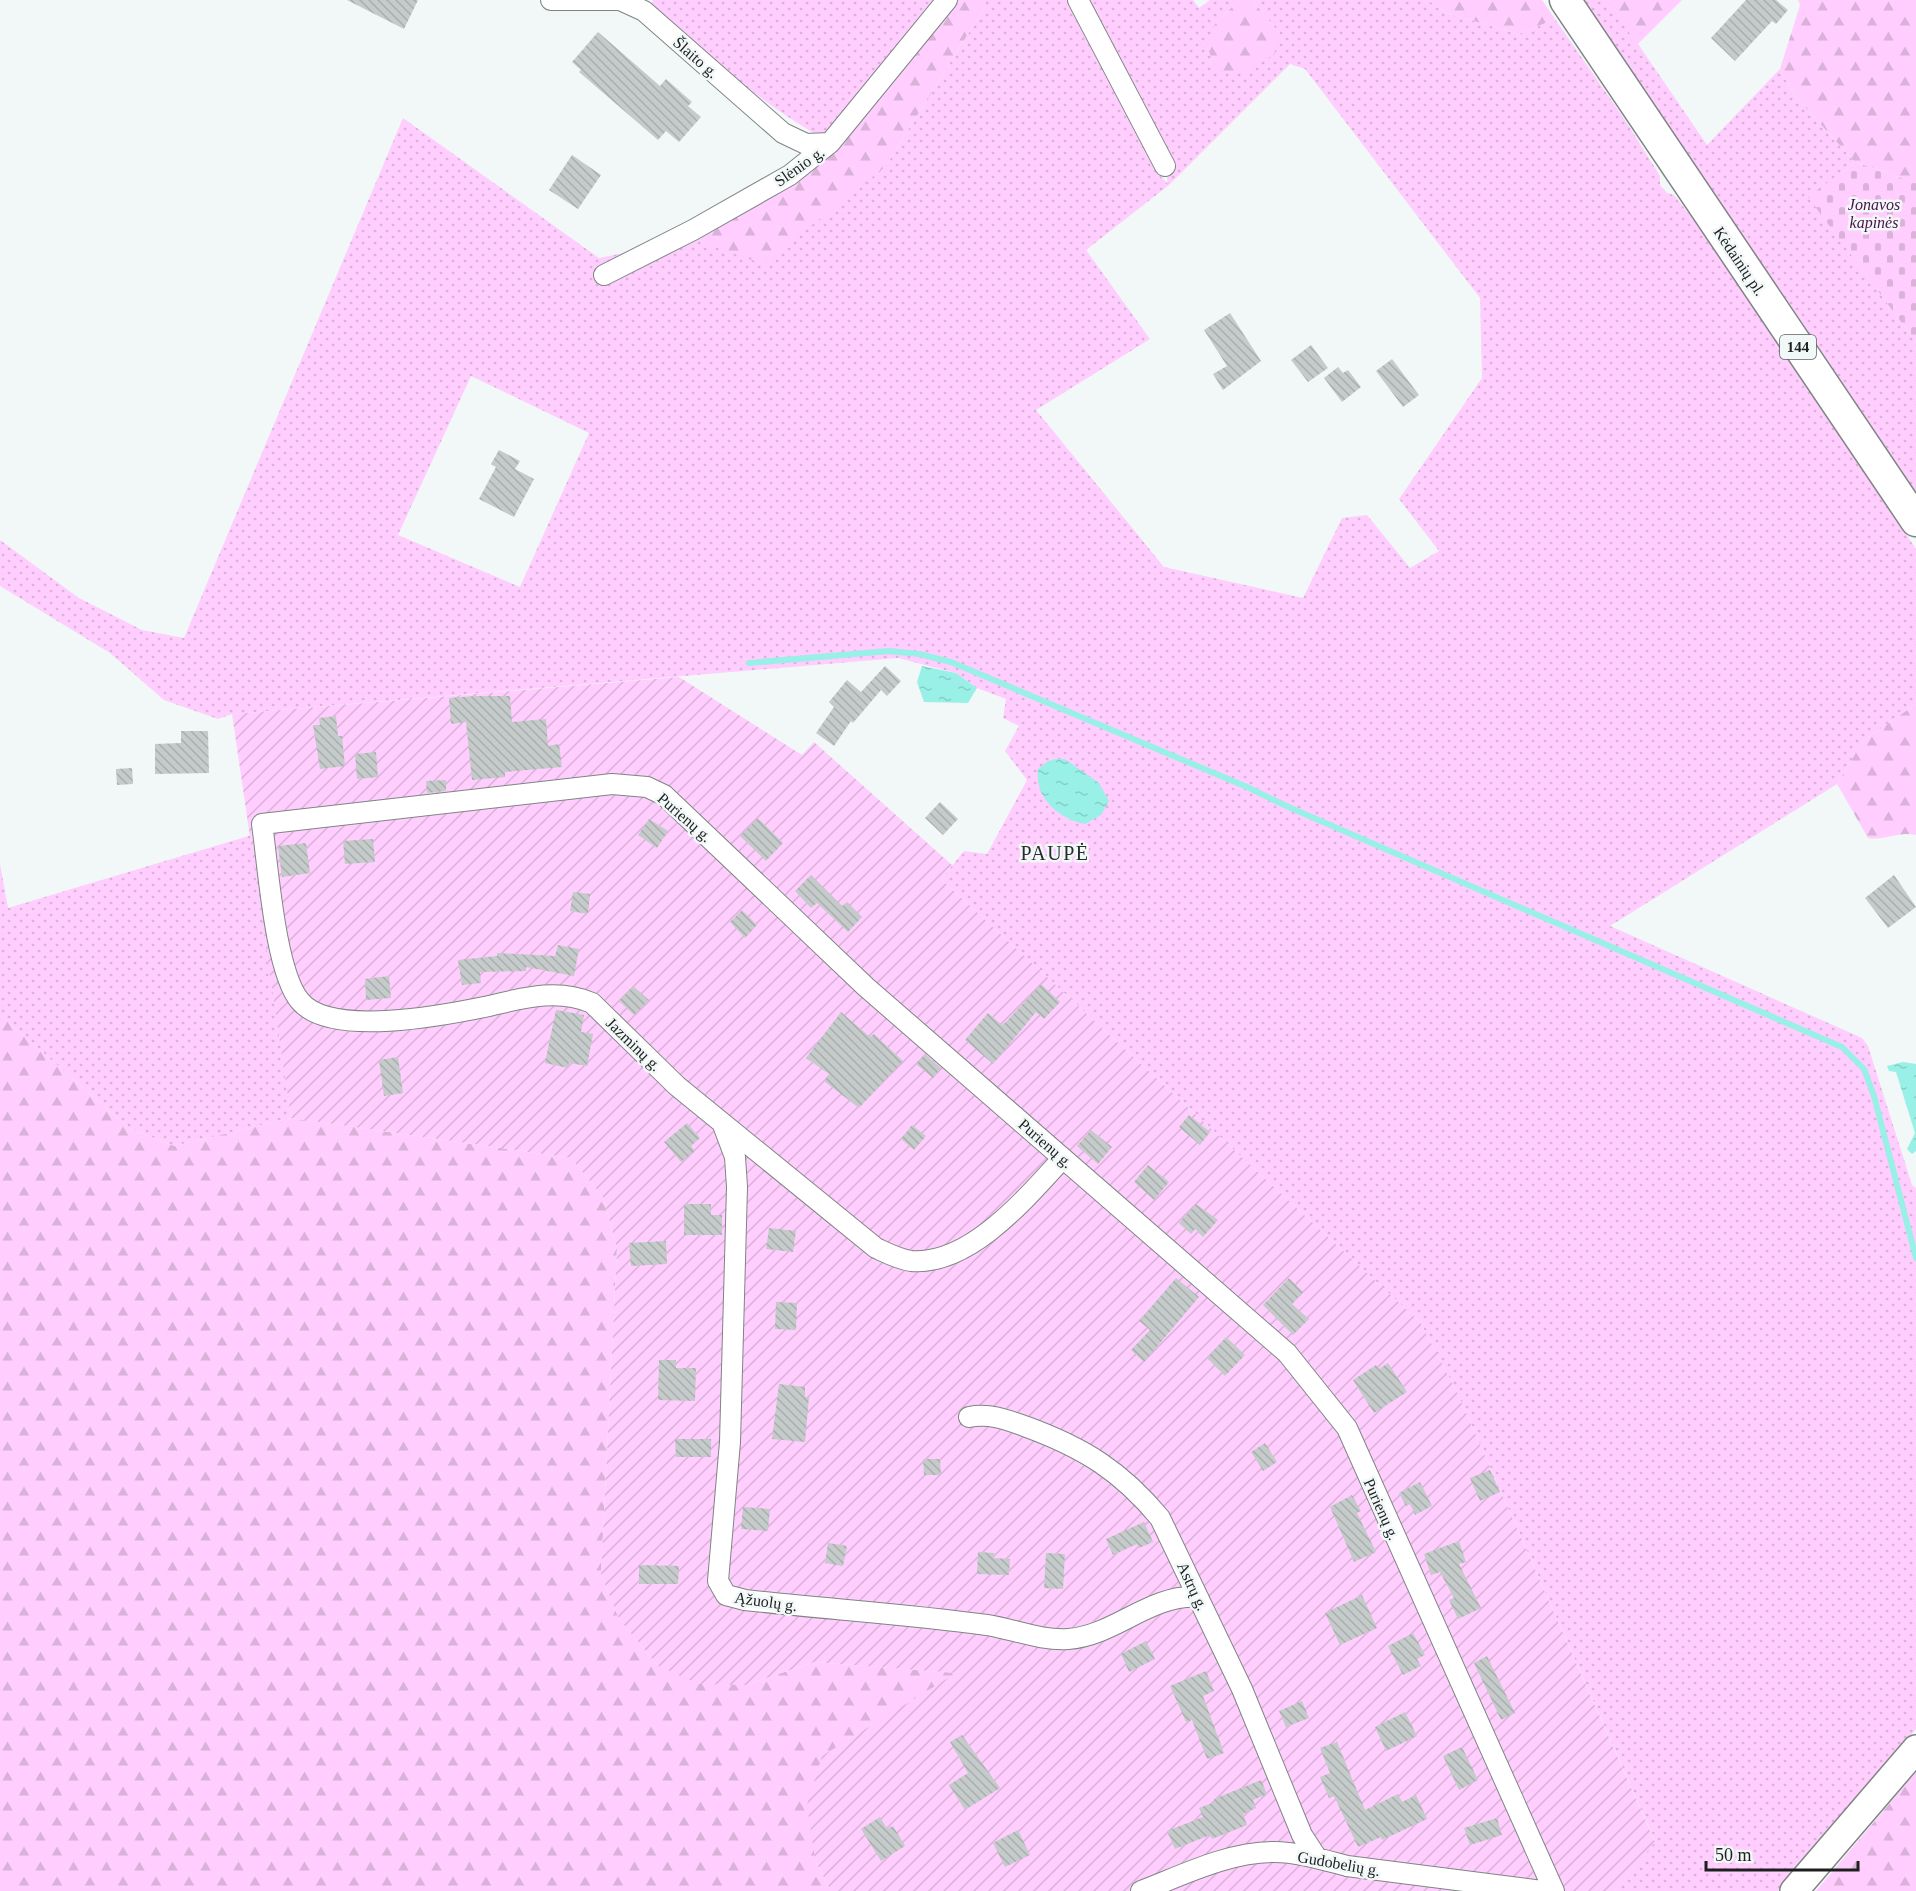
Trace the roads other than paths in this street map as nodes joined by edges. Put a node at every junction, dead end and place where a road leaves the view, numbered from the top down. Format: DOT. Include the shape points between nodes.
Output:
graph roads {
  1 [pos="551,0"];
  2 [pos="947,0"];
  3 [pos="1078,0"];
  4 [pos="1565,0"];
  5 [pos="830,143"];
  6 [pos="1165,166"];
  7 [pos="604,275"];
  8 [pos="1916,521"];
  9 [pos="262,824"];
  10 [pos="723,1125"];
  11 [pos="1063,1158"];
  12 [pos="969,1417"];
  13 [pos="1198,1597"];
  14 [pos="1916,1749"];
  15 [pos="1317,1858"];
  16 [pos="1141,1891"];
  17 [pos="1542,1891"];
  18 [pos="1554,1891"];
  19 [pos="1794,1891"];
  1 -- 5 [label="street, Šlaito g." via="620,0 644,11 783,133 806,144"];
  2 -- 5 [label="street, Slėnio g."];
  3 -- 6 [label="street"];
  4 -- 8 [label="main road, Kėdainių pl. / 144"];
  5 -- 7 [label="street, Slėnio g." via="790,175"];
  9 -- 10 [label="street, Jazminų g." via="282,958 299,1000 310,1011 324,1017 374,1022 465,1011 555,994 576,996 591,1003"];
  9 -- 11 [label="street, Purienų g." via="612,784 647,787 664,795 866,987"];
  10 -- 11 [label="street, Jazminų g." via="876,1248 910,1261 951,1253 1008,1218"];
  10 -- 13 [label="street, Ąžuolų g." via="735,1157 737,1187 730,1442 718,1581 726,1595 988,1625 1067,1639 1087,1636 1154,1605"];
  11 -- 18 [label="street, Purienų g." via="1287,1353 1347,1428"];
  12 -- 13 [label="street, Astrų g." via="997,1416 1090,1454 1146,1501 1160,1518"];
  13 -- 15 [label="street, Astrų g." via="1242,1689 1302,1835"];
  14 -- 19 [label="main road"];
  15 -- 16 [label="street, Gudobelių g." via="1275,1852 1246,1855"];
  15 -- 17 [label="street, Gudobelių g." via="1347,1866"];
}
